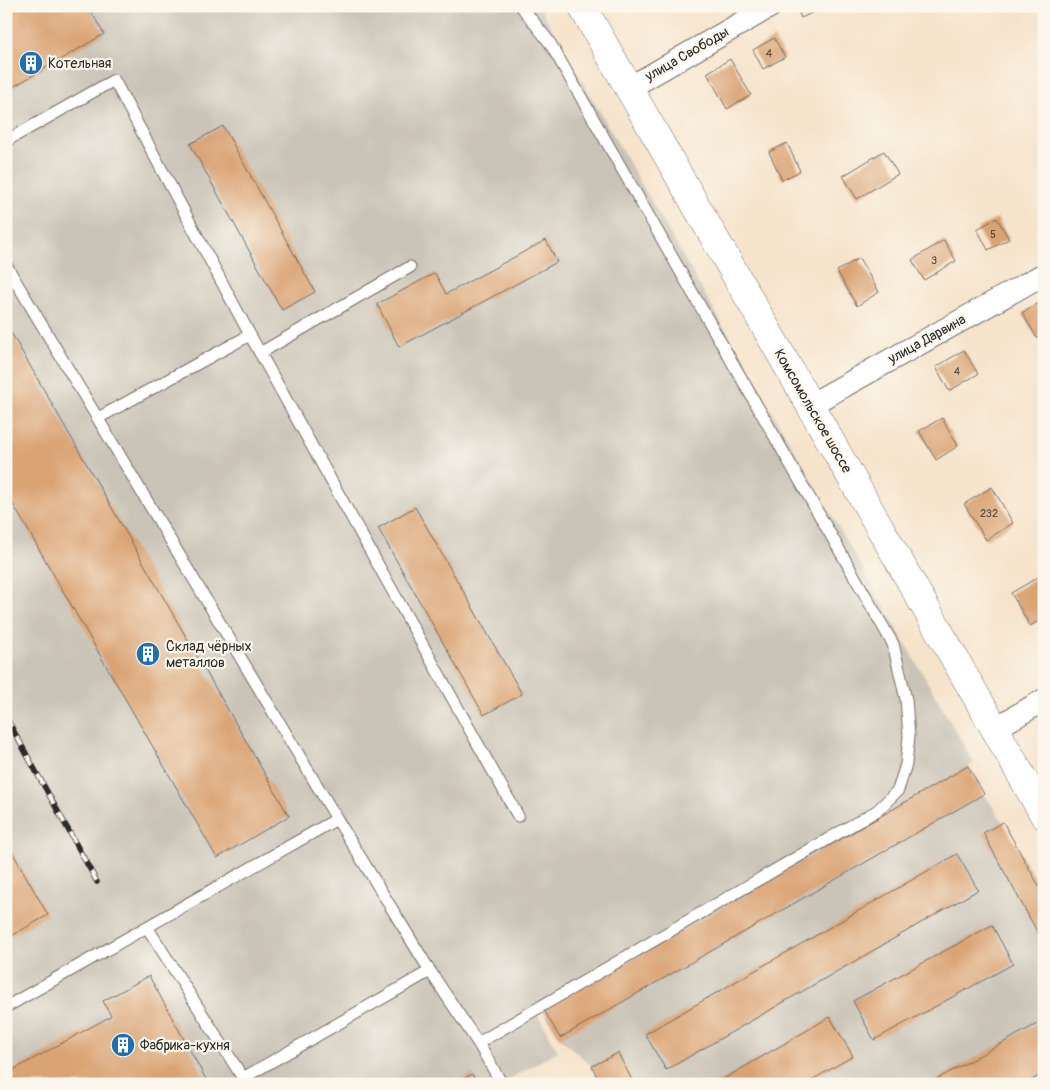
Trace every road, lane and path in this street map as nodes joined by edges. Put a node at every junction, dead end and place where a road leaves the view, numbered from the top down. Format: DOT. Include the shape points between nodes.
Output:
graph roads {
  1 [pos="521,6"];
  2 [pos="582,6"];
  3 [pos="771,6"];
  4 [pos="628,88"];
  5 [pos="6,141"];
  6 [pos="6,265"];
  7 [pos="410,267"];
  8 [pos="1044,274"];
  9 [pos="250,335"];
  10 [pos="260,353"];
  11 [pos="810,405"];
  12 [pos="98,418"];
  13 [pos="1044,700"];
  14 [pos="994,729"];
  15 [pos="1044,815"];
  16 [pos="518,816"];
  17 [pos="337,819"];
  18 [pos="148,927"];
  19 [pos="430,971"];
  20 [pos="6,1007"];
  21 [pos="478,1043"];
  22 [pos="502,1084"];
  1 -- 21 [label="lane" via="550,43 893,644 906,699 909,736 906,764 898,790 878,810"];
  2 -- 4 [label="main road, Комсомольское шоссе"];
  3 -- 4 [label="street, улица Свободы"];
  4 -- 11 [label="main road, Комсомольское шоссе"];
  5 -- 9 [label="lane" via="114,80"];
  6 -- 12 [label="lane"];
  7 -- 10 [label="lane"];
  8 -- 11 [label="street, улица Дарвина"];
  9 -- 10 [label="lane"];
  9 -- 12 [label="lane"];
  10 -- 16 [label="lane"];
  11 -- 14 [label="main road, Комсомольское шоссе"];
  12 -- 17 [label="lane"];
  13 -- 14 [label="street"];
  14 -- 15 [label="main road, Комсомольское шоссе"];
  17 -- 18 [label="lane"];
  17 -- 19 [label="lane"];
  18 -- 19 [label="lane" via="243,1078"];
  18 -- 20 [label="lane"];
  19 -- 21 [label="lane"];
  21 -- 22 [label="lane"];
}
